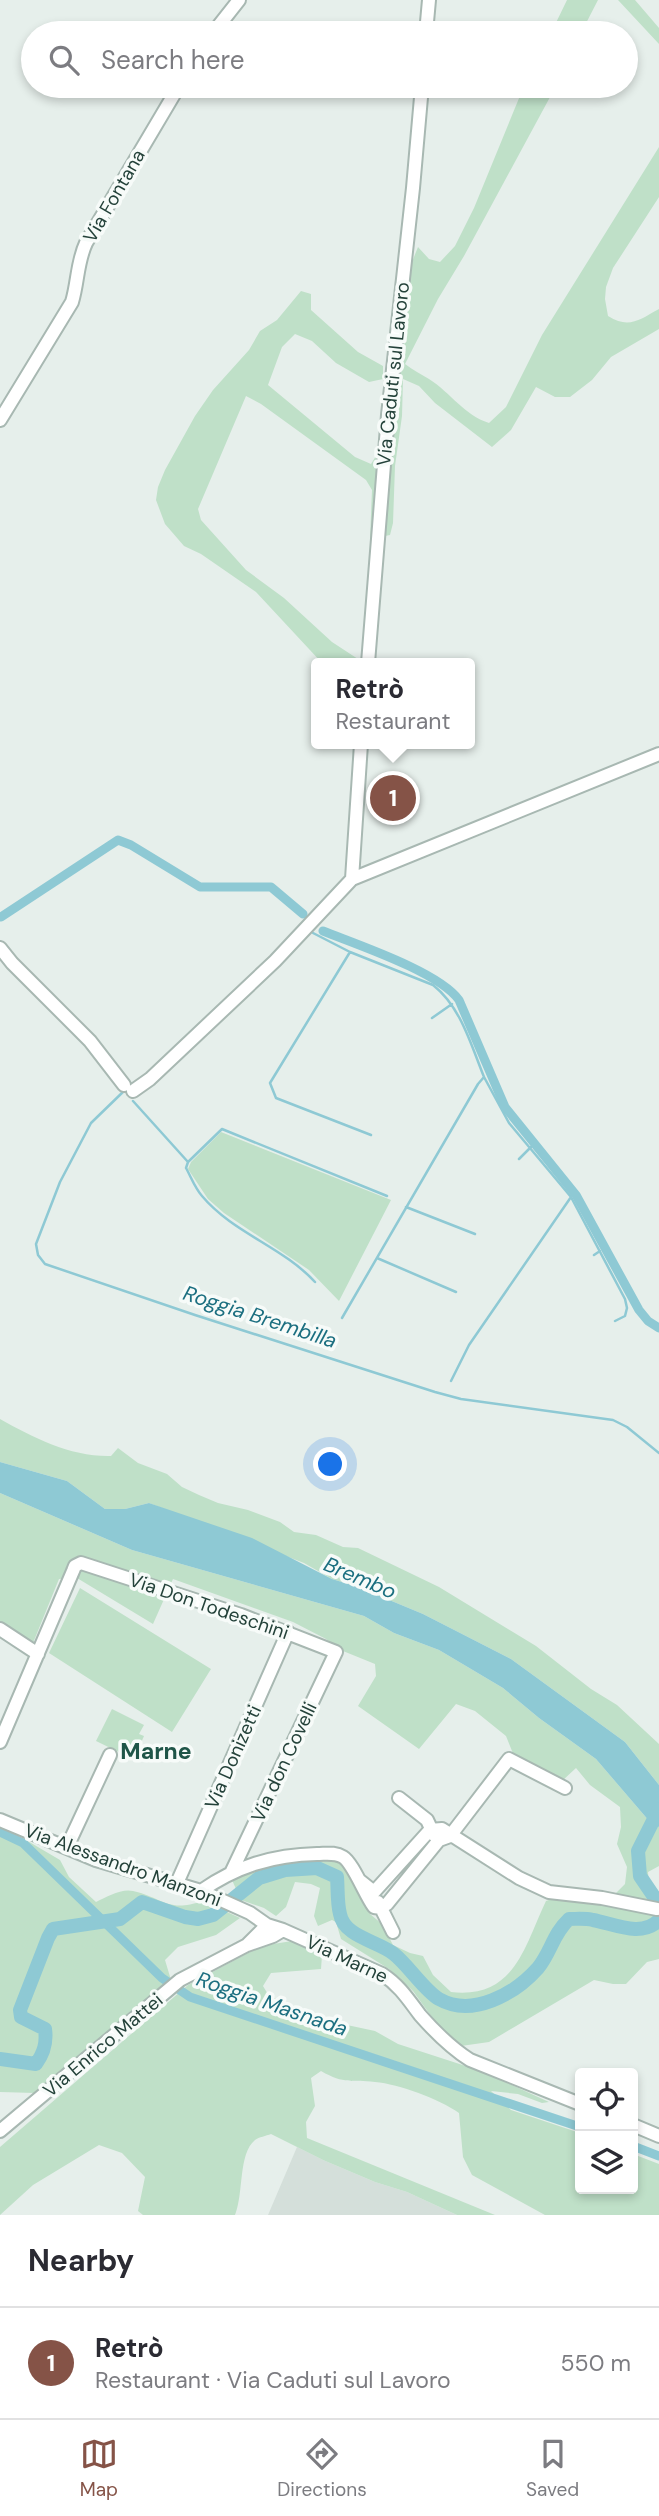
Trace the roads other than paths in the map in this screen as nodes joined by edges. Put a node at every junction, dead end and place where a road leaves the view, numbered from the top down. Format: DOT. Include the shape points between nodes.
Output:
graph roads {
  1 [pos="239,0"];
  2 [pos="429,0"];
  3 [pos="222,21"];
  4 [pos="427,21"];
  5 [pos="172,98"];
  6 [pos="421,98"];
  7 [pos="0,420"];
  8 [pos="368,658"];
  9 [pos="361,749"];
  10 [pos="659,754"];
  11 [pos="352,879"];
  12 [pos="0,948"];
  13 [pos="0,1629"];
  14 [pos="288,1632"];
  15 [pos="336,1652"];
  16 [pos="38,1654"];
  17 [pos="6,1712"];
  18 [pos="0,1742"];
  19 [pos="110,1755"];
  20 [pos="565,1788"];
  21 [pos="399,1798"];
  22 [pos="0,1821"];
  23 [pos="440,1835"];
  24 [pos="67,1847"];
  25 [pos="232,1873"];
  26 [pos="359,1880"];
  27 [pos="177,1883"];
  28 [pos="201,1891"];
  29 [pos="374,1892"];
  30 [pos="381,1908"];
  31 [pos="657,1909"];
  32 [pos="267,1925"];
  33 [pos="283,1930"];
  34 [pos="393,1932"];
  35 [pos="247,1945"];
  36 [pos="575,2102"];
  37 [pos="638,2127"];
  38 [pos="0,2131"];
  39 [pos="659,2136"];
  1 -- 3 [label="street"];
  2 -- 4 [label="street"];
  5 -- 7 [label="street, Via Fontana" via="86,243 72,302"];
  6 -- 8 [label="street, Via Caduti sul Lavoro"];
  9 -- 11 [label="street"];
  10 -- 11 [label="street"];
  11 -- 12 [label="street" via="275,961 150,1079 129,1088"];
  13 -- 16 [label="street"];
  14 -- 15 [label="street, Via Don Todeschini"];
  14 -- 16 [label="street, Via Don Todeschini" via="81,1563 75,1566"];
  14 -- 27 [label="street, Via Donizetti"];
  15 -- 25 [label="street, Via don Covelli"];
  16 -- 17 [label="street"];
  17 -- 18 [label="street"];
  19 -- 24 [label="street"];
  20 -- 23 [label="street" via="509,1759"];
  21 -- 23 [label="street"];
  22 -- 24 [label="street, Via Alessandro Manzoni"];
  23 -- 29 [label="street"];
  23 -- 30 [label="street"];
  23 -- 31 [label="street" via="550,1892"];
  24 -- 27 [label="street, Via Alessandro Manzoni"];
  25 -- 26 [label="street" via="265,1859 335,1853 346,1858"];
  25 -- 28 [label="street"];
  26 -- 29 [label="street"];
  26 -- 30 [label="street" via="373,1907"];
  27 -- 28 [label="street, Via Alessandro Manzoni"];
  28 -- 32 [label="street, Via Alessandro Manzoni"];
  29 -- 30 [label="street"];
  30 -- 34 [label="street"];
  32 -- 33 [label="street, Via Alessandro Manzoni"];
  32 -- 35 [label="street, Via Enrico Mattei"];
  33 -- 35 [label="street, Via Enrico Mattei"];
  33 -- 36 [label="street, Via Marne" via="396,1983 444,2040 470,2060"];
  35 -- 38 [label="street, Via Enrico Mattei" via="180,1980"];
  37 -- 39 [label="street"];
}
